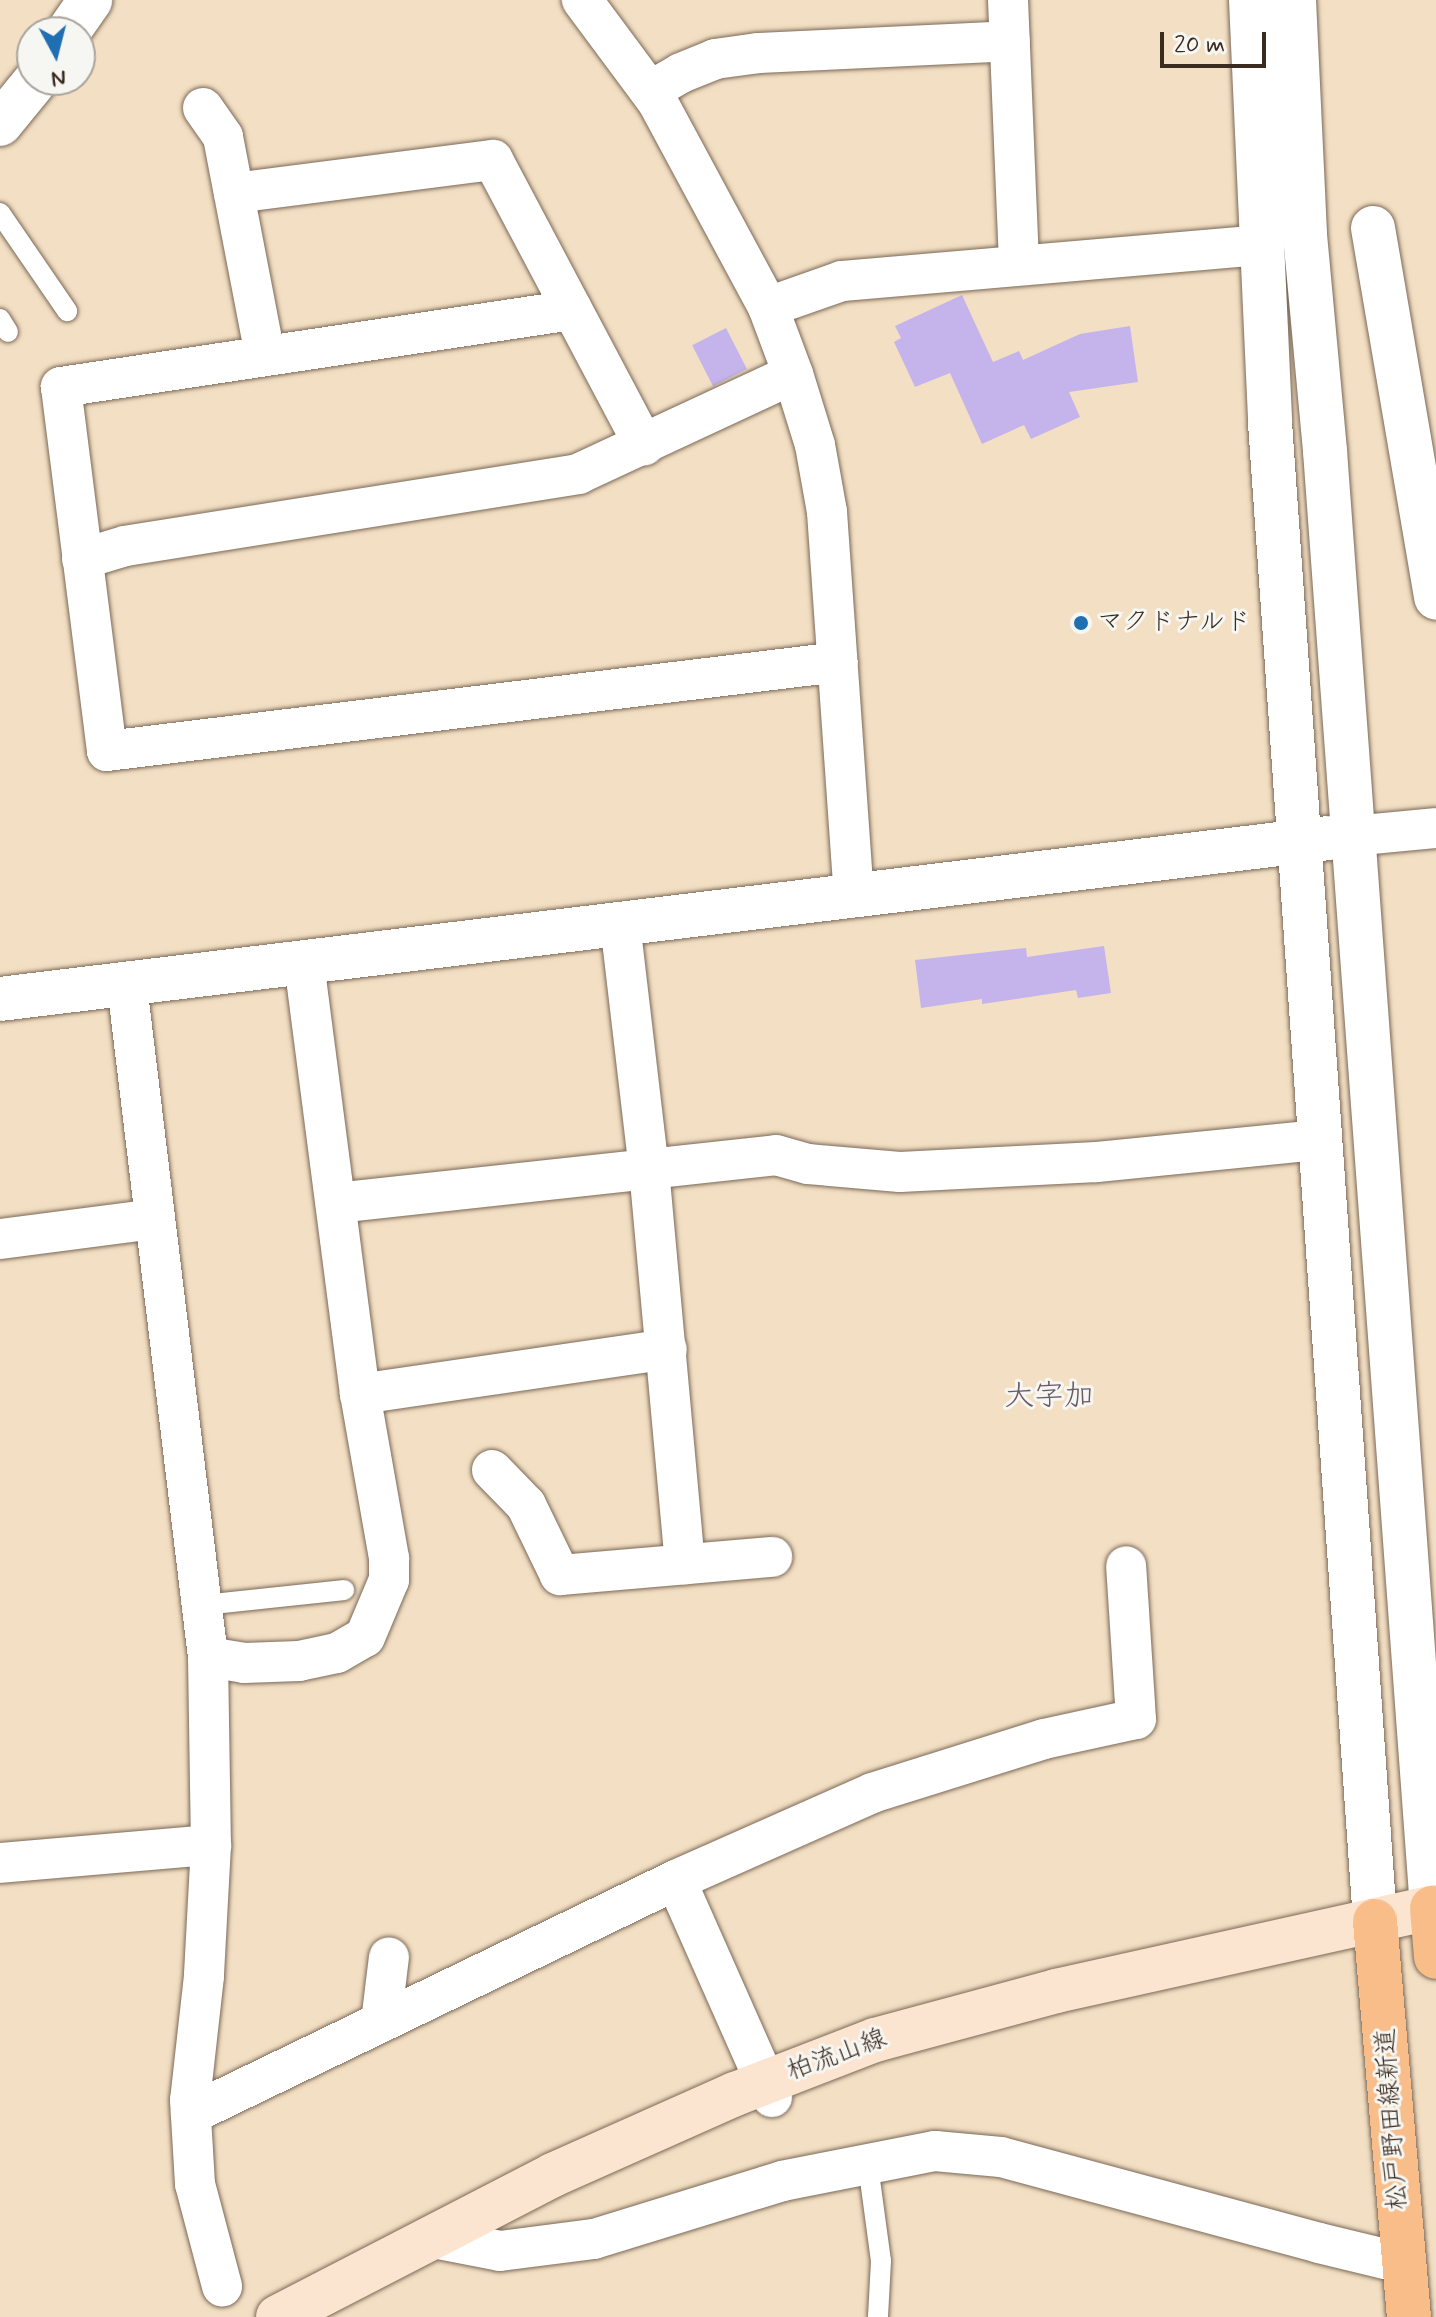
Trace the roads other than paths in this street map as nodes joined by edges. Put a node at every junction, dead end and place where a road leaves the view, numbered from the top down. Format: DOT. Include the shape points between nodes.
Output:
graph roads {
  1 [pos="582,0"];
  2 [pos="1008,0"];
  3 [pos="1251,0"];
  4 [pos="1294,0"];
  5 [pos="1010,41"];
  6 [pos="650,91"];
  7 [pos="23,96"];
  8 [pos="203,108"];
  9 [pos="0,124"];
  10 [pos="234,193"];
  11 [pos="0,213"];
  12 [pos="1373,228"];
  13 [pos="1263,245"];
  14 [pos="1019,265"];
  15 [pos="768,307"];
  16 [pos="572,310"];
  17 [pos="67,311"];
  18 [pos="265,355"];
  19 [pos="793,374"];
  20 [pos="644,445"];
  21 [pos="82,559"];
  22 [pos="1436,598"];
  23 [pos="838,662"];
  24 [pos="1436,828"];
  25 [pos="1352,836"];
  26 [pos="1298,840"];
  27 [pos="854,894"];
  28 [pos="620,923"];
  29 [pos="304,961"];
  30 [pos="127,985"];
  31 [pos="0,999"];
  32 [pos="1319,1140"];
  33 [pos="649,1169"];
  34 [pos="336,1203"];
  35 [pos="154,1219"];
  36 [pos="0,1239"];
  37 [pos="667,1349"];
  38 [pos="360,1394"];
  39 [pos="492,1470"];
  40 [pos="772,1557"];
  41 [pos="685,1564"];
  42 [pos="1126,1566"];
  43 [pos="344,1590"];
  44 [pos="204,1605"];
  45 [pos="208,1657"];
  46 [pos="211,1845"];
  47 [pos="0,1863"];
  48 [pos="676,1880"];
  49 [pos="1434,1907"];
  50 [pos="1375,1921"];
  51 [pos="389,1957"];
  52 [pos="1436,1957"];
  53 [pos="381,2022"];
  54 [pos="769,2090"];
  55 [pos="191,2114"];
  56 [pos="868,2165"];
  57 [pos="434,2238"];
  58 [pos="1404,2258"];
  59 [pos="222,2286"];
  60 [pos="278,2317"];
  61 [pos="878,2317"];
  62 [pos="1409,2317"];
  1 -- 6 [label="street"];
  2 -- 5 [label="street"];
  3 -- 13 [label="street"];
  4 -- 25 [label="street" via="1305,235"];
  5 -- 6 [label="street" via="758,53 715,59"];
  5 -- 14 [label="street"];
  6 -- 15 [label="street"];
  7 -- 9 [label="street"];
  8 -- 10 [label="street" via="223,137"];
  10 -- 16 [label="street" via="493,160"];
  10 -- 18 [label="street"];
  11 -- 17 [label="lane"];
  12 -- 22 [label="street"];
  13 -- 14 [label="street"];
  13 -- 26 [label="street"];
  14 -- 15 [label="street" via="842,281"];
  15 -- 19 [label="street"];
  16 -- 18 [label="street"];
  16 -- 20 [label="street"];
  18 -- 21 [label="street" via="61,387"];
  19 -- 20 [label="street"];
  19 -- 23 [label="street" via="815,445 827,512"];
  20 -- 21 [label="street" via="578,474 125,546"];
  21 -- 23 [label="street" via="107,751"];
  23 -- 27 [label="street"];
  24 -- 25 [label="street"];
  25 -- 26 [label="street"];
  25 -- 49 [label="street"];
  26 -- 27 [label="street"];
  26 -- 32 [label="street"];
  27 -- 28 [label="street"];
  28 -- 29 [label="street"];
  28 -- 33 [label="street"];
  29 -- 30 [label="street"];
  29 -- 34 [label="street"];
  30 -- 31 [label="street"];
  30 -- 35 [label="street"];
  32 -- 33 [label="street" via="1097,1162 930,1171 808,1164 776,1155"];
  32 -- 50 [label="street"];
  33 -- 34 [label="street"];
  33 -- 37 [label="street"];
  34 -- 38 [label="street"];
  35 -- 36 [label="street"];
  35 -- 44 [label="street"];
  37 -- 38 [label="street"];
  37 -- 41 [label="street"];
  38 -- 45 [label="street" via="389,1558 389,1580 365,1637 337,1653 299,1661 244,1663"];
  39 -- 41 [label="street" via="526,1505 560,1575"];
  40 -- 41 [label="street"];
  42 -- 48 [label="street" via="1136,1719 1044,1739 872,1793"];
  43 -- 44 [label="lane"];
  44 -- 45 [label="street"];
  45 -- 46 [label="street"];
  46 -- 47 [label="street"];
  46 -- 55 [label="street"];
  48 -- 53 [label="street"];
  48 -- 54 [label="street"];
  49 -- 50 [label="main road, 柏流山線"];
  49 -- 52 [label="main road"];
  50 -- 54 [label="main road, 柏流山線" via="1041,1995 875,2040"];
  50 -- 58 [label="main road, 松戸野田線新道"];
  51 -- 53 [label="street"];
  53 -- 55 [label="street"];
  54 -- 57 [label="main road, 柏流山線" via="553,2175"];
  55 -- 59 [label="street" via="195,2184"];
  56 -- 57 [label="street" via="782,2181 594,2239 500,2251"];
  56 -- 58 [label="street" via="935,2151 1001,2157 1319,2243 1385,2259"];
  56 -- 61 [label="lane" via="881,2261"];
  57 -- 60 [label="main road, 柏流山線"];
  58 -- 62 [label="main road, 松戸野田線新道"];
}
